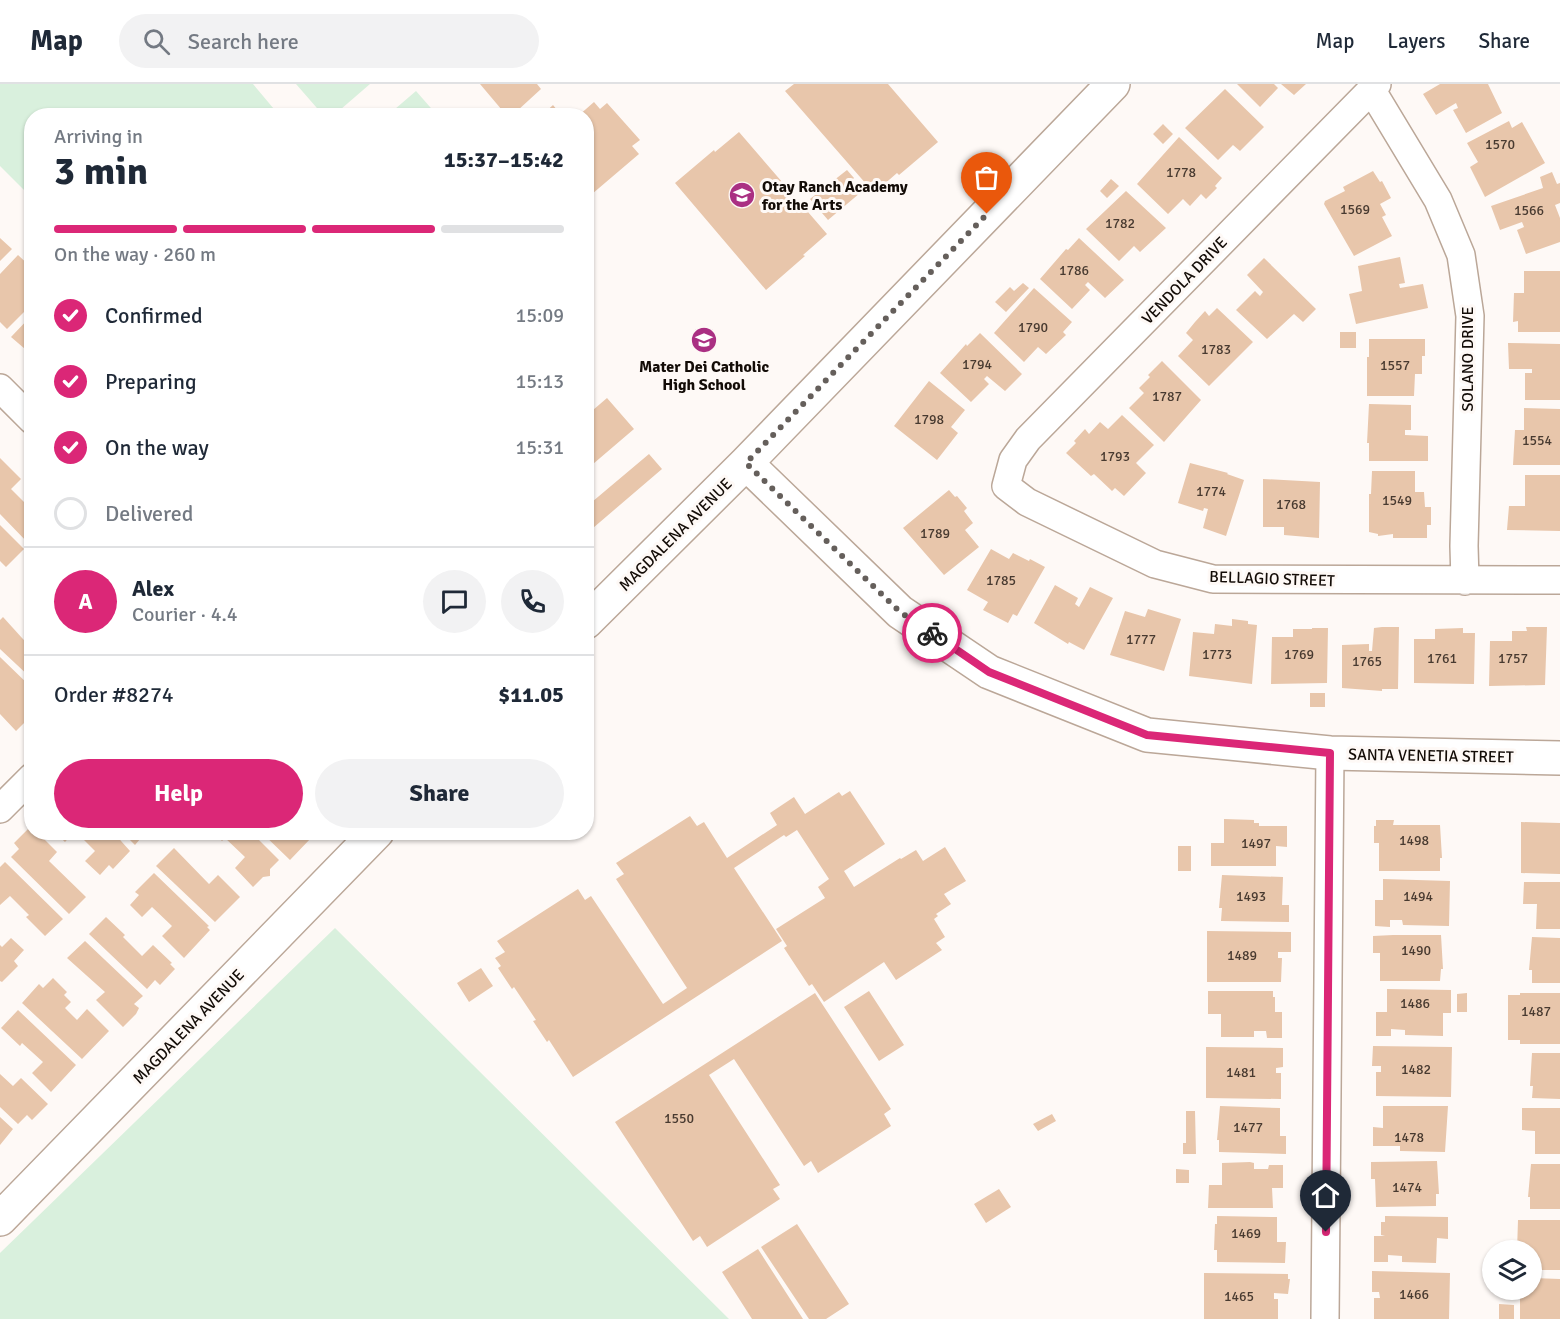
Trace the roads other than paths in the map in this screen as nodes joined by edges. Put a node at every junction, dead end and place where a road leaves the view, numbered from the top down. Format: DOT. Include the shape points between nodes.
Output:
graph roads {
  1 [pos="1113,84"];
  2 [pos="1374,86"];
  3 [pos="1,391"];
  4 [pos="24,413"];
  5 [pos="746,463"];
  6 [pos="1006,486"];
  7 [pos="1465,580"];
  8 [pos="1560,580"];
  9 [pos="594,614"];
  10 [pos="1330,753"];
  11 [pos="1560,758"];
  12 [pos="24,785"];
  13 [pos="0,809"];
  14 [pos="369,840"];
  15 [pos="0,1219"];
  16 [pos="1325,1319"];
  1 -- 5 [label="street, MAGDALENA AVENUE"];
  2 -- 6 [label="street, VENDOLA DRIVE" via="1028,439 1013,460"];
  2 -- 7 [label="street, SOLANO DRIVE" via="1438,200 1461,255 1470,316"];
  3 -- 4 [label="street"];
  5 -- 9 [label="street, MAGDALENA AVENUE"];
  5 -- 10 [label="street, SANTA VENETIA STREET" via="900,612 989,672 1147,735"];
  6 -- 7 [label="street, BELLAGIO STREET" via="1027,502 1155,564 1213,579"];
  7 -- 8 [label="street, BELLAGIO STREET"];
  10 -- 11 [label="street, SANTA VENETIA STREET"];
  10 -- 16 [label="street"];
  12 -- 13 [label="street"];
  14 -- 15 [label="street, MAGDALENA AVENUE"];
}
